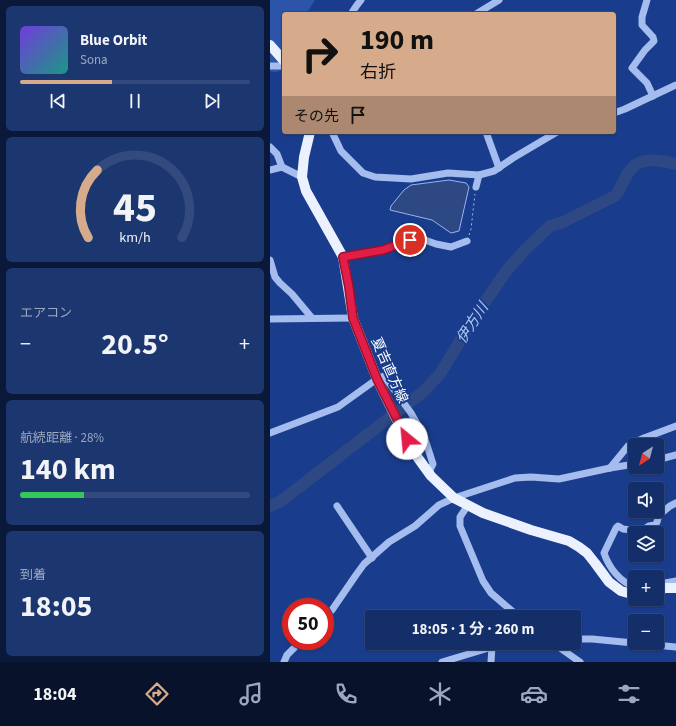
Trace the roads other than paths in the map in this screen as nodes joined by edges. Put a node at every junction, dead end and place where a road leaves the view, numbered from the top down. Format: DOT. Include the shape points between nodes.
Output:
graph roads {
  1 [pos="361,0"];
  2 [pos="499,0"];
  3 [pos="647,0"];
  4 [pos="353,12"];
  5 [pos="479,12"];
  6 [pos="270,45"];
  7 [pos="282,59"];
  8 [pos="270,66"];
  9 [pos="282,66"];
  10 [pos="676,85"];
  11 [pos="653,96"];
  12 [pos="616,112"];
  13 [pos="310,134"];
  14 [pos="333,134"];
  15 [pos="487,134"];
  16 [pos="554,134"];
  17 [pos="270,147"];
  18 [pos="282,167"];
  19 [pos="499,168"];
  20 [pos="270,170"];
  21 [pos="479,175"];
  22 [pos="302,177"];
  23 [pos="476,187"];
  24 [pos="467,241"];
  25 [pos="343,257"];
  26 [pos="270,260"];
  27 [pos="312,318"];
  28 [pos="353,318"];
  29 [pos="270,319"];
  30 [pos="377,379"];
  31 [pos="676,426"];
  32 [pos="270,433"];
  33 [pos="676,455"];
  34 [pos="664,458"];
  35 [pos="628,465"];
  36 [pos="610,468"];
  37 [pos="429,472"];
  38 [pos="454,498"];
  39 [pos="676,504"];
  40 [pos="468,505"];
  41 [pos="337,506"];
  42 [pos="372,558"];
  43 [pos="676,581"];
  44 [pos="628,584"];
  45 [pos="664,586"];
  46 [pos="664,587"];
  47 [pos="676,588"];
  48 [pos="628,593"];
  49 [pos="334,607"];
  50 [pos="511,610"];
  51 [pos="581,639"];
  52 [pos="676,647"];
  53 [pos="292,650"];
  54 [pos="482,650"];
  55 [pos="492,650"];
  56 [pos="563,650"];
  57 [pos="284,662"];
  58 [pos="442,662"];
  59 [pos="491,662"];
  60 [pos="580,662"];
  1 -- 4 [label="street"];
  2 -- 5 [label="street"];
  3 -- 11 [label="street" via="642,25 654,41 644,50 632,68 647,83"];
  6 -- 7 [label="main road"];
  8 -- 9 [label="street"];
  10 -- 11 [label="street"];
  11 -- 12 [label="street"];
  13 -- 22 [label="main road, 夏吉直方線"];
  14 -- 21 [label="street" via="341,151 363,173 375,178 411,179 448,174"];
  15 -- 19 [label="street"];
  16 -- 19 [label="street"];
  17 -- 18 [label="street" via="277,154"];
  18 -- 20 [label="street"];
  18 -- 22 [label="street"];
  19 -- 21 [label="street"];
  21 -- 23 [label="street"];
  22 -- 25 [label="main road, 夏吉直方線" via="309,197"];
  24 -- 25 [label="street" via="451,247 422,239 410,240 383,250"];
  25 -- 28 [label="main road, 夏吉直方線"];
  26 -- 27 [label="street" via="275,277"];
  27 -- 28 [label="street"];
  27 -- 29 [label="street"];
  28 -- 30 [label="main road, 夏吉直方線"];
  30 -- 32 [label="street" via="338,408"];
  30 -- 37 [label="main road, 夏吉直方線" via="418,458"];
  30 -- 37 [label="street" via="384,376 424,436 433,464"];
  31 -- 36 [label="street" via="628,446"];
  33 -- 34 [label="street"];
  35 -- 36 [label="street"];
  36 -- 38 [label="street" via="559,479 515,478"];
  37 -- 38 [label="main road, 夏吉直方線"];
  38 -- 40 [label="main road, 夏吉直方線"];
  38 -- 42 [label="street" via="439,505 415,526 389,542"];
  39 -- 44 [label="street" via="659,515 655,524 643,530 623,529 618,526 616,528 604,553 619,578"];
  40 -- 48 [label="main road, 夏吉直方線" via="490,516 569,541 587,553 609,582"];
  40 -- 50 [label="street" via="460,517 460,526 483,581"];
  41 -- 42 [label="street"];
  42 -- 49 [label="street" via="364,564"];
  43 -- 45 [label="street"];
  46 -- 47 [label="main road"];
  51 -- 52 [label="street"];
  53 -- 57 [label="street"];
  54 -- 58 [label="street"];
  55 -- 59 [label="street"];
  56 -- 60 [label="street"];
}
